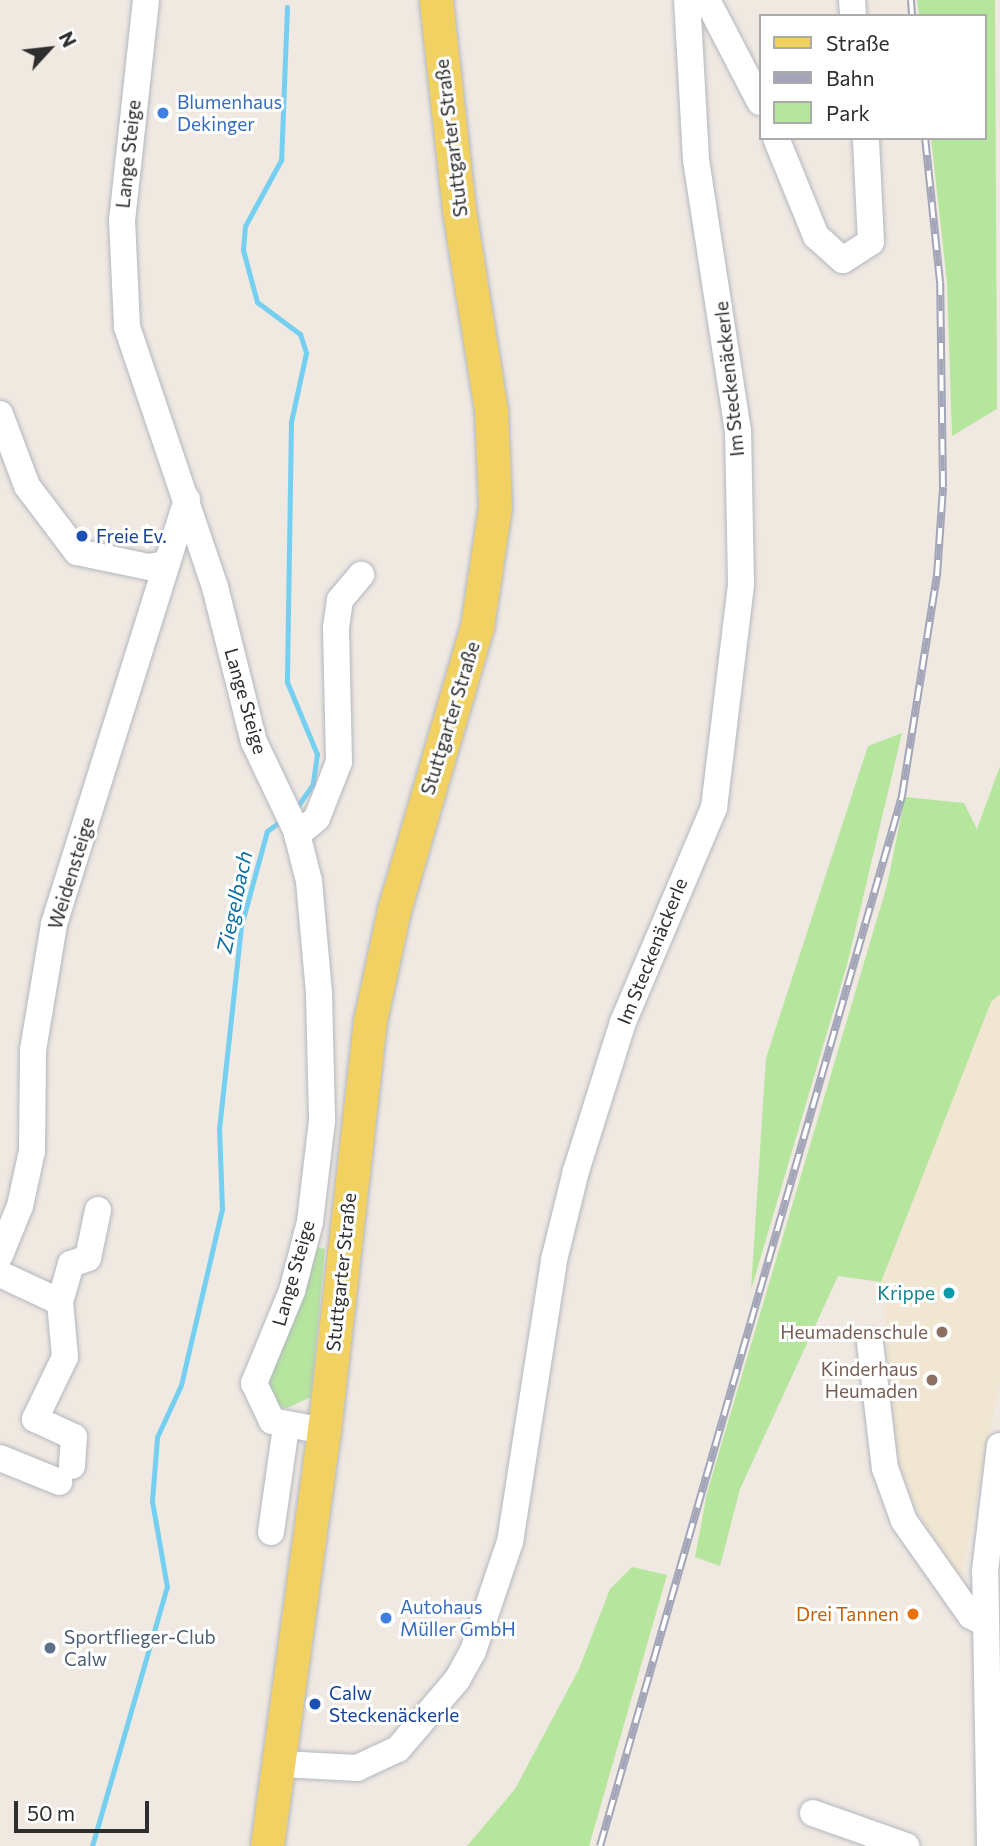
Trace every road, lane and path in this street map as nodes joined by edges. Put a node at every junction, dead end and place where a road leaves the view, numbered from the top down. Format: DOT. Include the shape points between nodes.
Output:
graph roads {
  1 [pos="145,0"];
  2 [pos="436,0"];
  3 [pos="687,0"];
  4 [pos="708,0"];
  5 [pos="758,98"];
  6 [pos="777,140"];
  7 [pos="866,140"];
  8 [pos="0,414"];
  9 [pos="187,499"];
  10 [pos="164,564"];
  11 [pos="361,575"];
  12 [pos="296,833"];
  13 [pos="98,1210"];
  14 [pos="0,1255"];
  15 [pos="0,1274"];
  16 [pos="60,1301"];
  17 [pos="870,1343"];
  18 [pos="286,1427"];
  19 [pos="324,1431"];
  20 [pos="1000,1446"];
  21 [pos="0,1458"];
  22 [pos="271,1532"];
  23 [pos="985,1623"];
  24 [pos="282,1764"];
  25 [pos="813,1813"];
  26 [pos="267,1846"];
  27 [pos="906,1846"];
  28 [pos="990,1846"];
  1 -- 9 [label="street, Lange Steige" via="120,273 144,387"];
  2 -- 19 [label="main road, Stuttgarter Straße" via="459,210 491,410 495,506 477,627 394,910 370,1021"];
  3 -- 24 [label="street, Im Steckenäckerle" via="695,159 738,431 741,584 714,808 623,1022 576,1171 554,1260 510,1542 473,1651 457,1681 398,1749 357,1768"];
  4 -- 5 [label="street"];
  6 -- 7 [label="street" via="816,236 843,260 871,242"];
  8 -- 10 [label="street" via="27,486 77,552 149,567"];
  9 -- 10 [label="street, Weidensteige"];
  9 -- 12 [label="street, Lange Steige" via="250,730"];
  10 -- 14 [label="street, Weidensteige" via="54,924 33,1050 32,1151 20,1206"];
  11 -- 12 [label="street" via="340,600 336,628 339,762 317,818"];
  12 -- 18 [label="street, Lange Steige" via="309,881 322,1121 310,1222 292,1291 254,1383 259,1404"];
  13 -- 16 [label="street" via="88,1258 71,1264"];
  15 -- 16 [label="street"];
  16 -- 21 [label="street" via="65,1357 35,1419 74,1437 65,1474"];
  17 -- 23 [label="street" via="885,1468 904,1521 971,1616"];
  18 -- 19 [label="street"];
  18 -- 22 [label="street"];
  19 -- 24 [label="main road, Stuttgarter Straße"];
  20 -- 23 [label="street"];
  23 -- 28 [label="street"];
  24 -- 26 [label="main road, Stuttgarter Straße"];
  25 -- 27 [label="street"];
}
